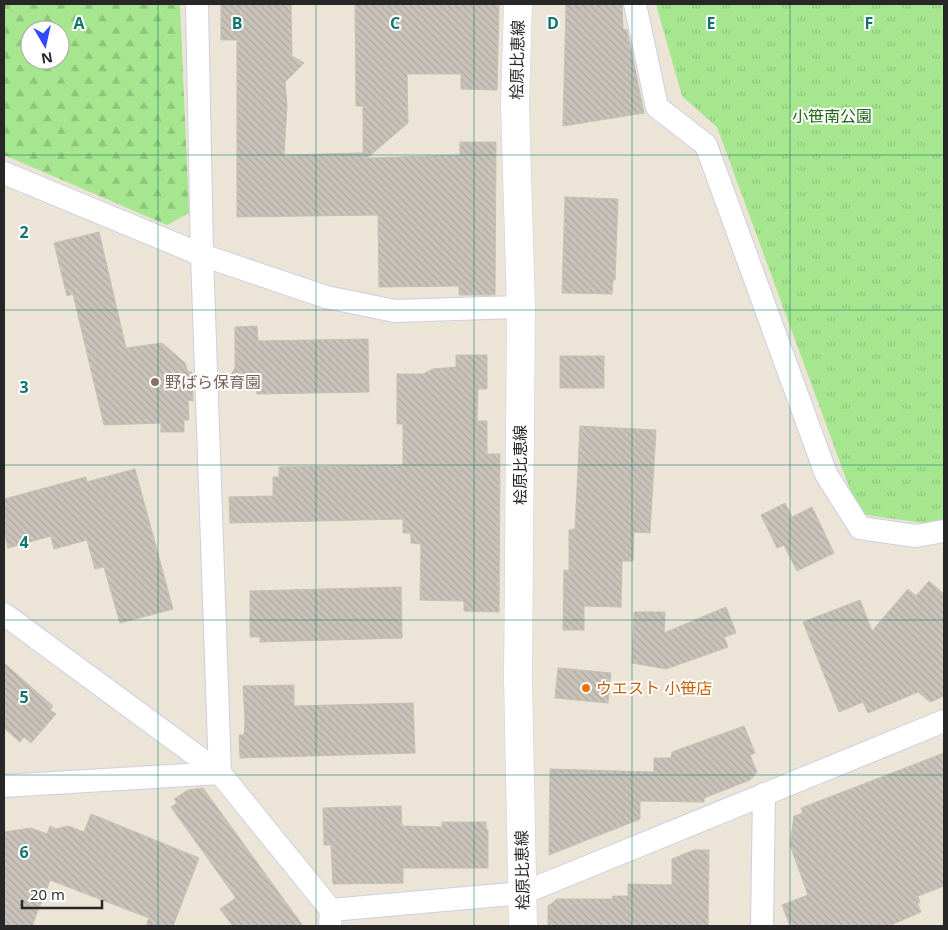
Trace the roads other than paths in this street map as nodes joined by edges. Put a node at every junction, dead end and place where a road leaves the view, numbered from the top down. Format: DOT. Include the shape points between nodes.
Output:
graph roads {
  1 [pos="197,4"];
  2 [pos="518,4"];
  3 [pos="635,4"];
  4 [pos="4,173"];
  5 [pos="202,255"];
  6 [pos="521,307"];
  7 [pos="944,531"];
  8 [pos="4,614"];
  9 [pos="944,721"];
  10 [pos="220,773"];
  11 [pos="4,786"];
  12 [pos="764,794"];
  13 [pos="523,893"];
  14 [pos="330,918"];
  15 [pos="522,926"];
  16 [pos="762,926"];
  1 -- 5 [label="street"];
  2 -- 6 [label="main road, 桧原比恵線" via="515,105"];
  3 -- 7 [label="street" via="657,106 706,145 826,474 860,528 916,536"];
  4 -- 5 [label="street"];
  5 -- 6 [label="street" via="326,298 395,312"];
  5 -- 10 [label="street"];
  6 -- 13 [label="main road, 桧原比恵線" via="518,679"];
  8 -- 10 [label="street"];
  9 -- 12 [label="street"];
  10 -- 11 [label="street"];
  10 -- 14 [label="street"];
  12 -- 13 [label="street"];
  12 -- 16 [label="street"];
  13 -- 14 [label="street"];
  13 -- 15 [label="main road, 桧原比恵線"];
}
